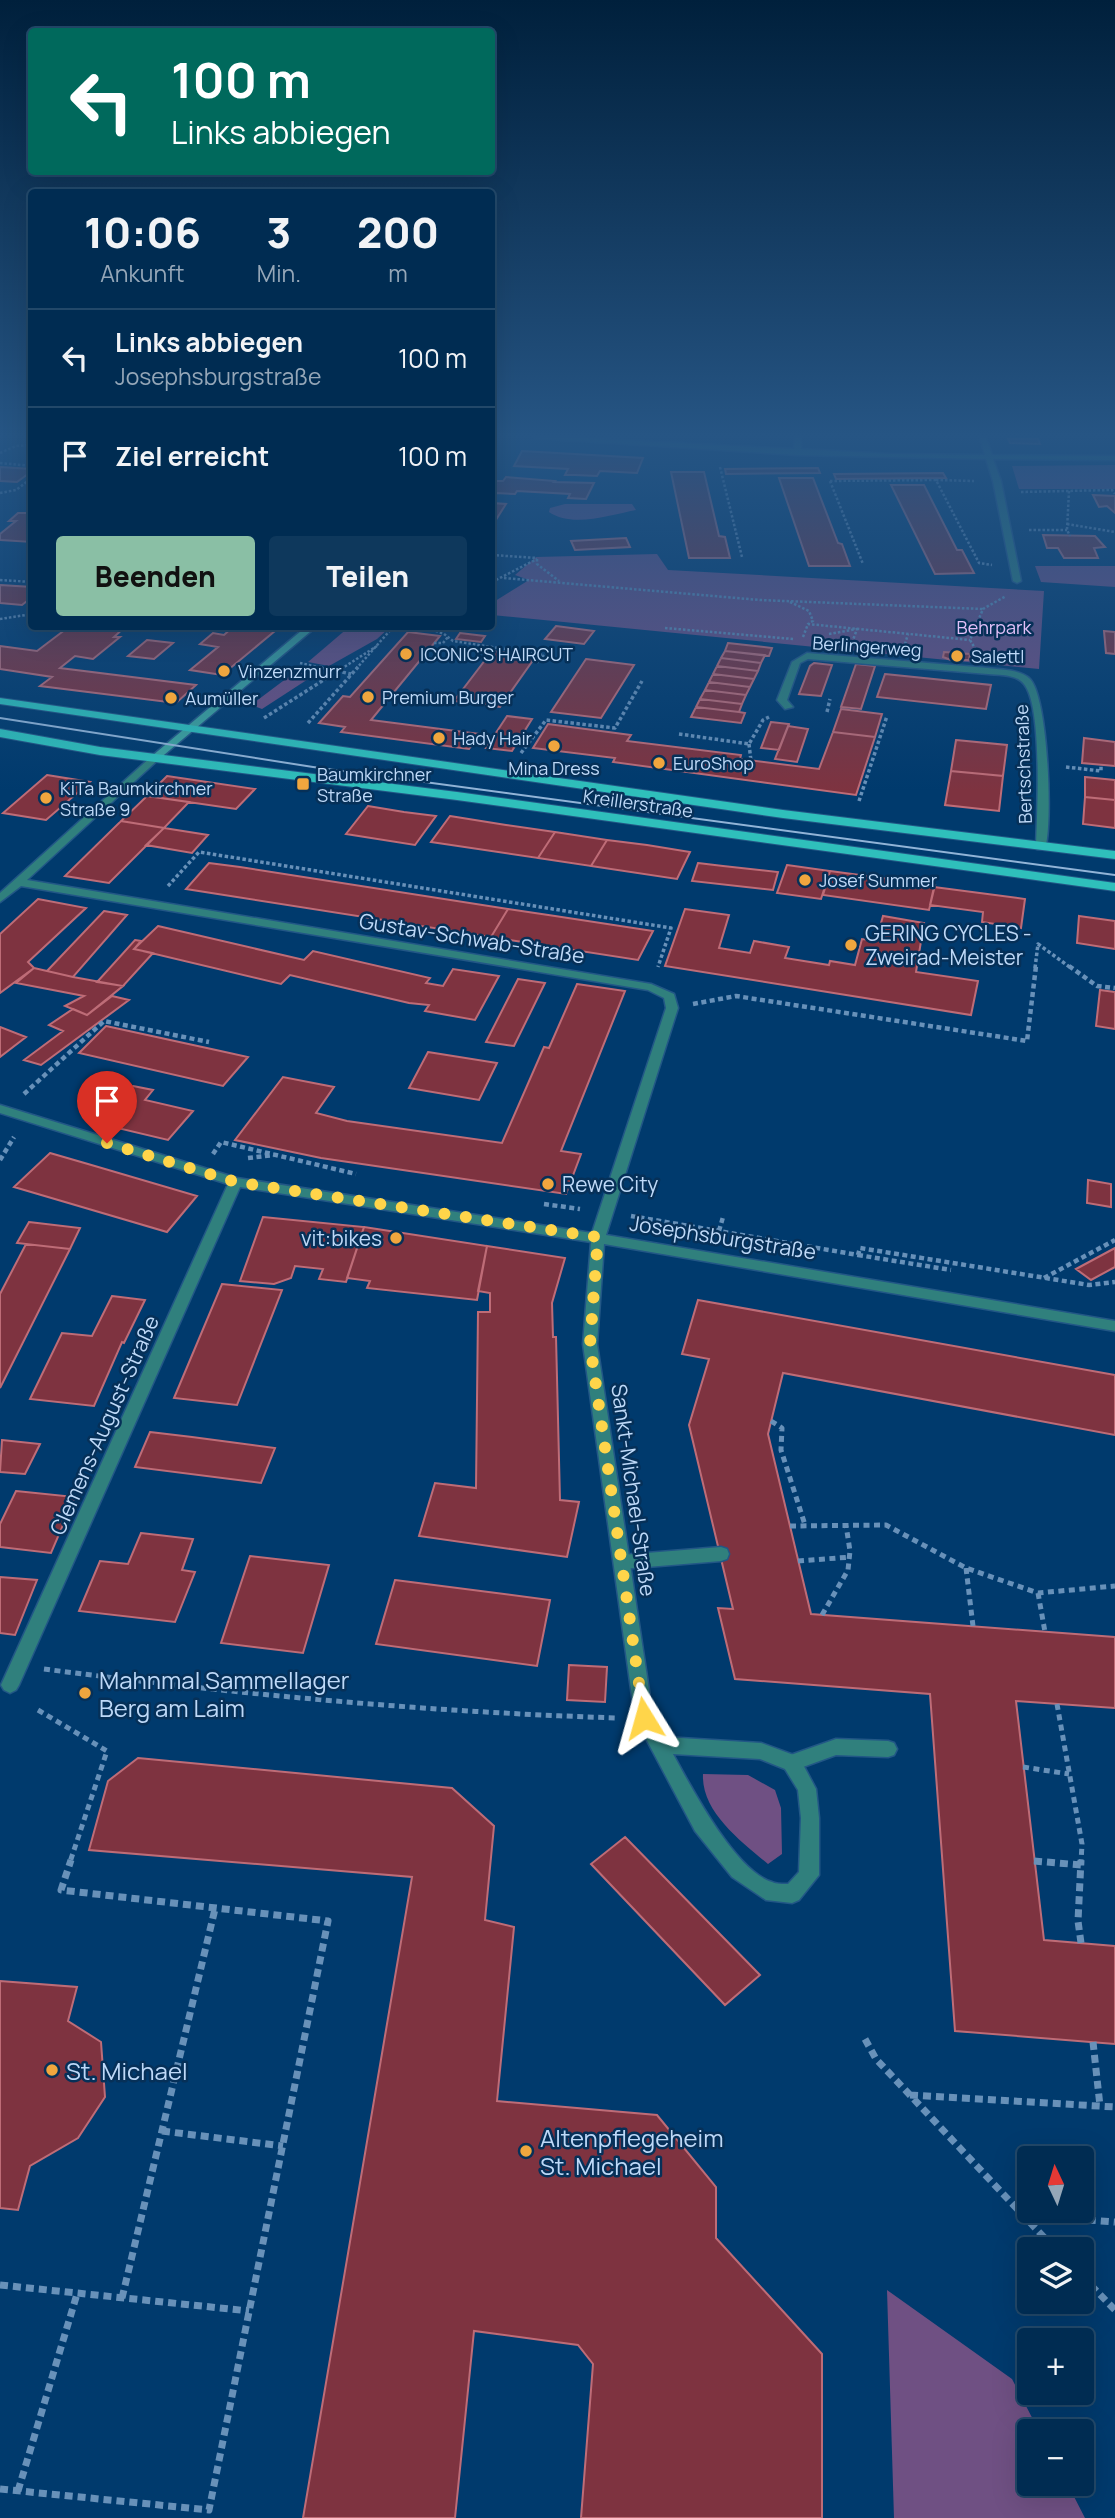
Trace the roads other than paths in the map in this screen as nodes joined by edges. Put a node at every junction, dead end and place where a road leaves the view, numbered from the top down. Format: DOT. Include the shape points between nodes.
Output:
graph roads {
  1 [pos="1011,556"];
  2 [pos="1017,581"];
  3 [pos="308,630"];
  4 [pos="988,671"];
  5 [pos="0,701"];
  6 [pos="789,707"];
  7 [pos="192,728"];
  8 [pos="0,733"];
  9 [pos="155,758"];
  10 [pos="1041,847"];
  11 [pos="1115,855"];
  12 [pos="18,883"];
  13 [pos="1115,887"];
  14 [pos="0,899"];
  15 [pos="0,1109"];
  16 [pos="236,1182"];
  17 [pos="598,1237"];
  18 [pos="1115,1326"];
  19 [pos="721,1554"];
  20 [pos="622,1562"];
  21 [pos="9,1685"];
  22 [pos="659,1745"];
  23 [pos="888,1749"];
  24 [pos="792,1763"];
  1 -- 2 [label="street"];
  3 -- 7 [label="main road"];
  4 -- 6 [label="street, Berlingerweg" via="807,656 796,662 782,700"];
  4 -- 10 [label="street, Bertschstraße" via="1026,680 1035,692"];
  5 -- 7 [label="main road, Kreillerstraße"];
  7 -- 9 [label="main road"];
  7 -- 10 [label="main road, Kreillerstraße"];
  8 -- 9 [label="main road, Kreillerstraße"];
  9 -- 12 [label="street"];
  9 -- 13 [label="main road, Kreillerstraße"];
  10 -- 11 [label="main road, Kreillerstraße"];
  12 -- 14 [label="street"];
  12 -- 17 [label="street, Gustav-Schwab-Straße" via="652,988 670,996 671,1008"];
  15 -- 16 [label="street, Josephsburgstraße"];
  16 -- 17 [label="street, Josephsburgstraße"];
  16 -- 21 [label="street, Clemens-August-Straße"];
  17 -- 18 [label="street, Josephsburgstraße"];
  17 -- 20 [label="street, Sankt-Michael-Straße" via="590,1344"];
  19 -- 20 [label="street"];
  20 -- 22 [label="street, Sankt-Michael-Straße" via="644,1718"];
  22 -- 24 [label="street" via="761,1751"];
  22 -- 24 [label="street, Sankt-Michael-Straße" via="702,1825 739,1871 766,1891 792,1894 809,1875 810,1818 807,1789"];
  23 -- 24 [label="street" via="836,1747"];
}
